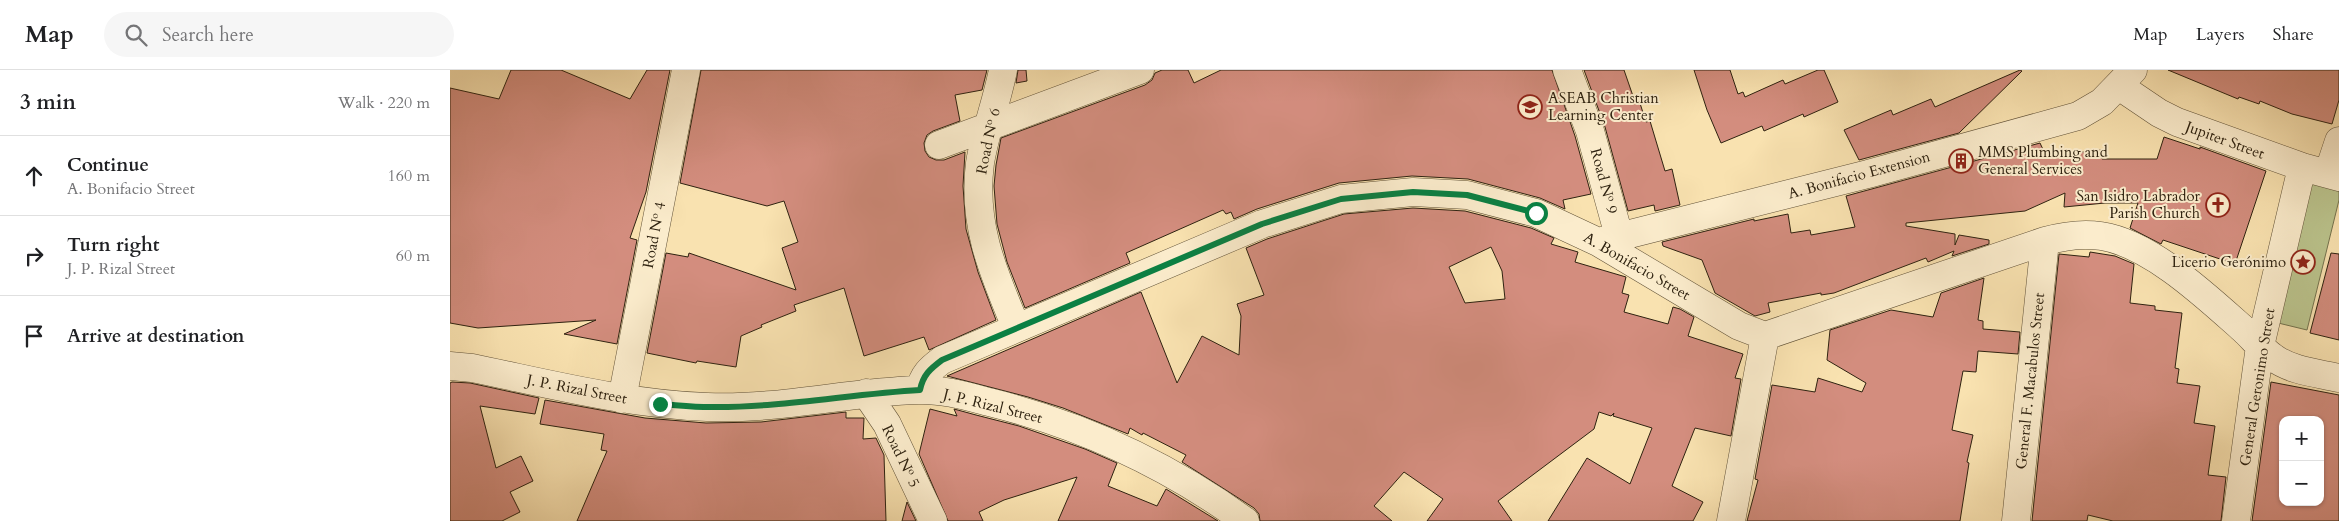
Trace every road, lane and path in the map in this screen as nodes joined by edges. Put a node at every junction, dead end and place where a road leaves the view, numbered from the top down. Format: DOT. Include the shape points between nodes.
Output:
graph roads {
  1 [pos="686,70"];
  2 [pos="1003,70"];
  3 [pos="1140,70"];
  4 [pos="1567,70"];
  5 [pos="2126,78"];
  6 [pos="989,125"];
  7 [pos="2339,141"];
  8 [pos="939,145"];
  9 [pos="2302,167"];
  10 [pos="2334,176"];
  11 [pos="1609,239"];
  12 [pos="2044,241"];
  13 [pos="1016,327"];
  14 [pos="1765,336"];
  15 [pos="2260,346"];
  16 [pos="450,366"];
  17 [pos="2339,378"];
  18 [pos="920,390"];
  19 [pos="866,393"];
  20 [pos="622,399"];
  21 [pos="933,521"];
  22 [pos="1245,521"];
  23 [pos="1731,521"];
  24 [pos="2016,521"];
  25 [pos="2236,521"];
  1 -- 20 [label="street, Road № 4"];
  2 -- 6 [label="street, Road № 6"];
  3 -- 6 [label="street"];
  4 -- 11 [label="street, Road № 9" via="1590,130"];
  5 -- 9 [label="street, Jupiter Street" via="2158,113"];
  5 -- 11 [label="street, A. Bonifacio Extension" via="2102,102 2078,116 1868,174"];
  6 -- 8 [label="street"];
  6 -- 13 [label="street, Road № 6" via="980,164 982,231 991,267"];
  7 -- 10 [label="street"];
  9 -- 10 [label="street, Jupiter Street"];
  9 -- 15 [label="street, General Geronimo Street"];
  11 -- 13 [label="street, A. Bonifacio Street" via="1536,213 1467,195 1413,192 1341,199 1262,224"];
  11 -- 14 [label="street, A. Bonifacio Street" via="1739,326"];
  12 -- 14 [label="street"];
  12 -- 15 [label="street" via="2070,235 2102,236 2139,248 2174,271"];
  12 -- 24 [label="street, General F. Macabulos Street"];
  13 -- 18 [label="street, A. Bonifacio Street" via="942,360 922,379"];
  14 -- 23 [label="street"];
  15 -- 17 [label="street" via="2273,358 2292,367"];
  15 -- 25 [label="street, General Geronimo Street"];
  16 -- 20 [label="street, J. P. Rizal Street"];
  18 -- 19 [label="street, J. P. Rizal Street"];
  18 -- 22 [label="street, J. P. Rizal Street" via="955,394 1016,409 1090,434 1145,459 1224,505"];
  19 -- 20 [label="street, J. P. Rizal Street" via="709,407"];
  19 -- 21 [label="street, Road № 5" via="887,424"];
}
